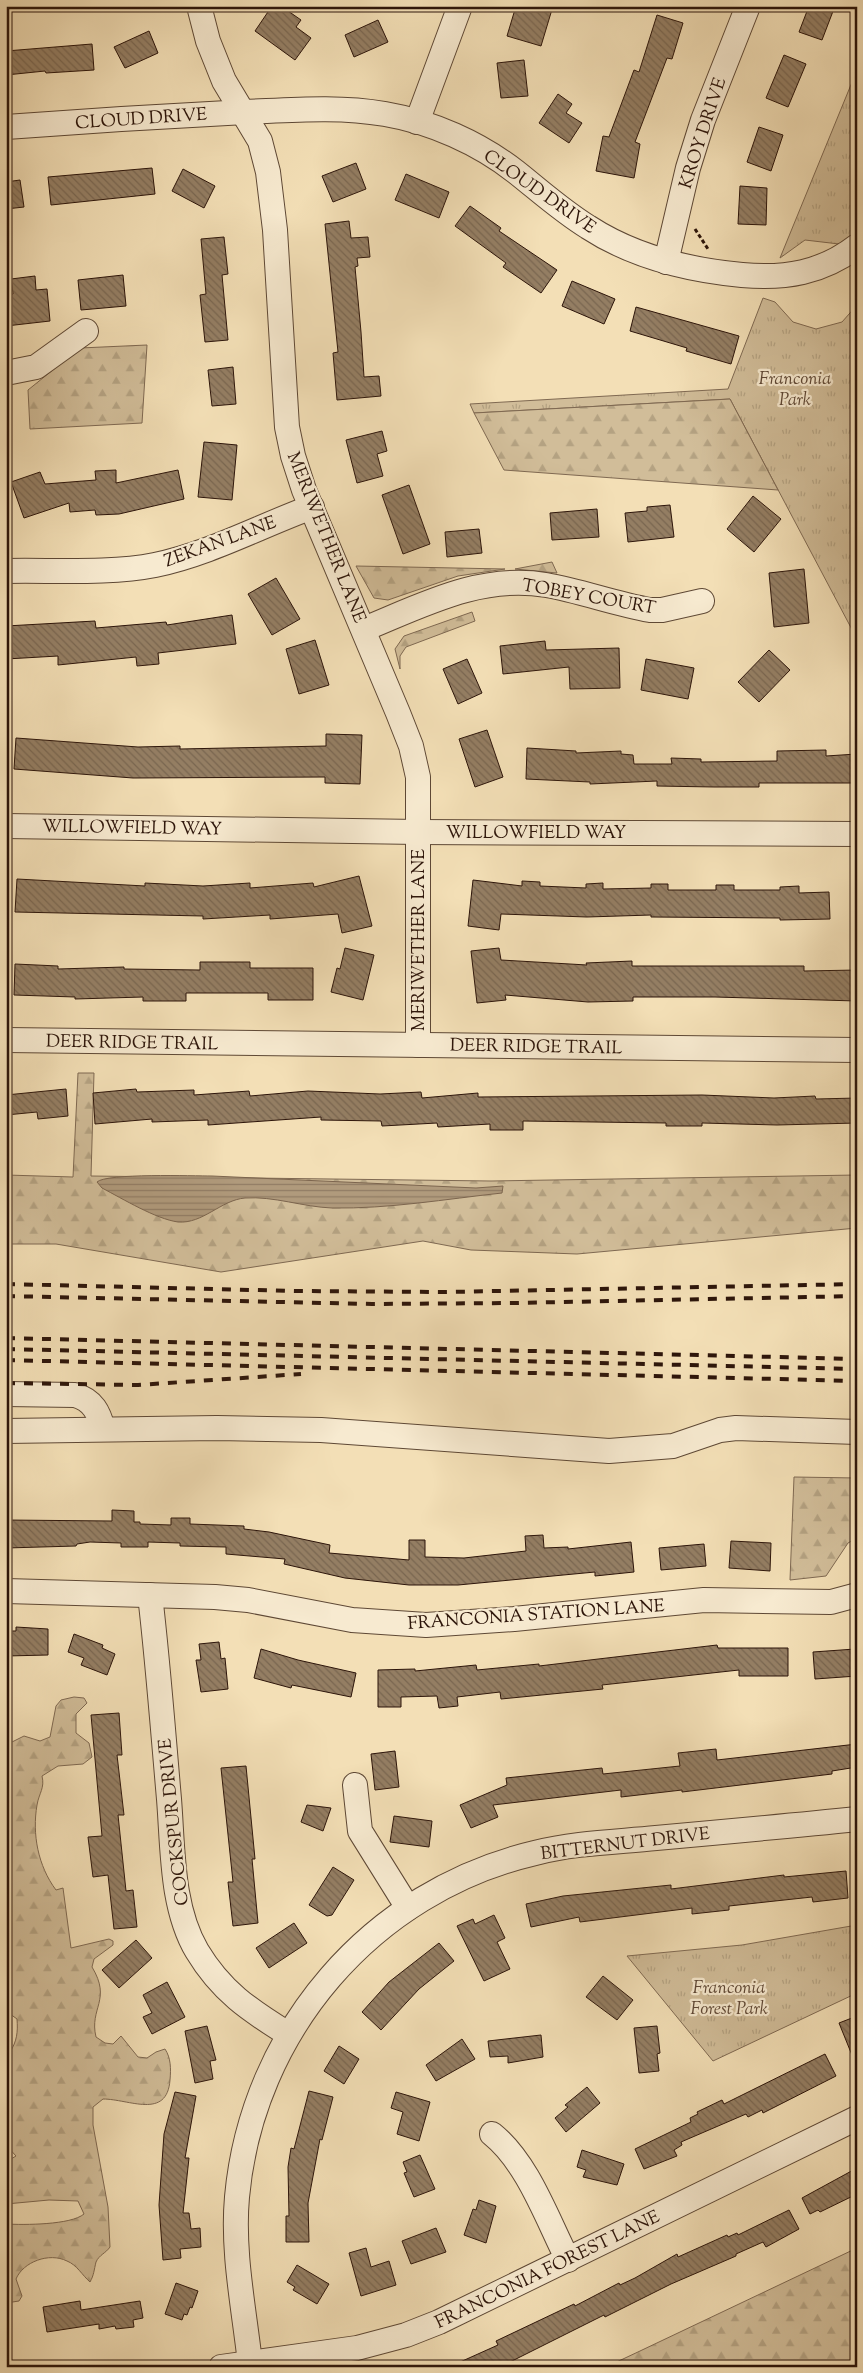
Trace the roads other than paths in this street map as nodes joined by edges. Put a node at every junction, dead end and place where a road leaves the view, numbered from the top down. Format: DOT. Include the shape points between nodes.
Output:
graph roads {
  1 [pos="199,6"];
  2 [pos="460,6"];
  3 [pos="748,6"];
  4 [pos="243,112"];
  5 [pos="417,122"];
  6 [pos="6,127"];
  7 [pos="857,246"];
  8 [pos="666,262"];
  9 [pos="86,331"];
  10 [pos="6,373"];
  11 [pos="312,507"];
  12 [pos="6,571"];
  13 [pos="702,601"];
  14 [pos="364,629"];
  15 [pos="6,826"];
  16 [pos="418,832"];
  17 [pos="857,834"];
  18 [pos="6,1040"];
  19 [pos="418,1045"];
  20 [pos="857,1050"];
  21 [pos="6,1394"];
  22 [pos="102,1430"];
  23 [pos="6,1431"];
  24 [pos="857,1432"];
  25 [pos="6,1592"];
  26 [pos="150,1595"];
  27 [pos="857,1595"];
  28 [pos="355,1785"];
  29 [pos="857,1819"];
  30 [pos="408,1908"];
  31 [pos="288,2034"];
  32 [pos="857,2118"];
  33 [pos="492,2134"];
  34 [pos="568,2260"];
  35 [pos="250,2363"];
  36 [pos="221,2367"];
  1 -- 4 [label="street, MERIWETHER LANE" via="208,41 224,81"];
  2 -- 5 [label="street"];
  3 -- 8 [label="street, KROY DRIVE" via="702,120"];
  4 -- 5 [label="street, CLOUD DRIVE" via="340,109 386,114"];
  4 -- 6 [label="street, CLOUD DRIVE"];
  4 -- 11 [label="street, MERIWETHER LANE" via="260,141 270,187 287,427 293,456"];
  5 -- 8 [label="street, CLOUD DRIVE" via="478,147 590,229 620,245"];
  7 -- 8 [label="street, CLOUD DRIVE" via="815,270 780,276 708,272"];
  9 -- 10 [label="street" via="36,367"];
  11 -- 12 [label="street, ZEKAN LANE" via="188,556 152,566"];
  11 -- 14 [label="street, MERIWETHER LANE"];
  13 -- 14 [label="street, TOBEY COURT" via="650,610 547,585 498,582 452,593"];
  14 -- 16 [label="street, MERIWETHER LANE" via="411,746 418,777"];
  15 -- 16 [label="street, WILLOWFIELD WAY"];
  16 -- 17 [label="street, WILLOWFIELD WAY"];
  16 -- 19 [label="street, MERIWETHER LANE"];
  18 -- 19 [label="street, DEER RIDGE TRAIL"];
  19 -- 20 [label="street, DEER RIDGE TRAIL"];
  21 -- 22 [label="street" via="75,1394 85,1398 99,1415"];
  22 -- 23 [label="street"];
  22 -- 24 [label="street" via="321,1430 609,1451 673,1446 736,1428"];
  25 -- 26 [label="street, FRANCONIA STATION LANE"];
  26 -- 27 [label="street, FRANCONIA STATION LANE" via="248,1600 352,1620 426,1625 704,1600 831,1602"];
  26 -- 31 [label="street, COCKSPUR DRIVE" via="176,1884 188,1933 215,1979 232,1997"];
  28 -- 30 [label="street" via="360,1830"];
  29 -- 30 [label="street, BITTERNUT DRIVE" via="536,1852 460,1878"];
  30 -- 31 [label="street, BITTERNUT DRIVE" via="370,1937 338,1969"];
  31 -- 35 [label="street, BITTERNUT DRIVE" via="257,2103 238,2184 236,2240"];
  32 -- 34 [label="street, FRANCONIA FOREST LANE"];
  33 -- 34 [label="street" via="514,2154"];
  34 -- 35 [label="street, FRANCONIA FOREST LANE" via="406,2335 357,2348"];
  35 -- 36 [label="street, FRANCONIA FOREST LANE"];
}
